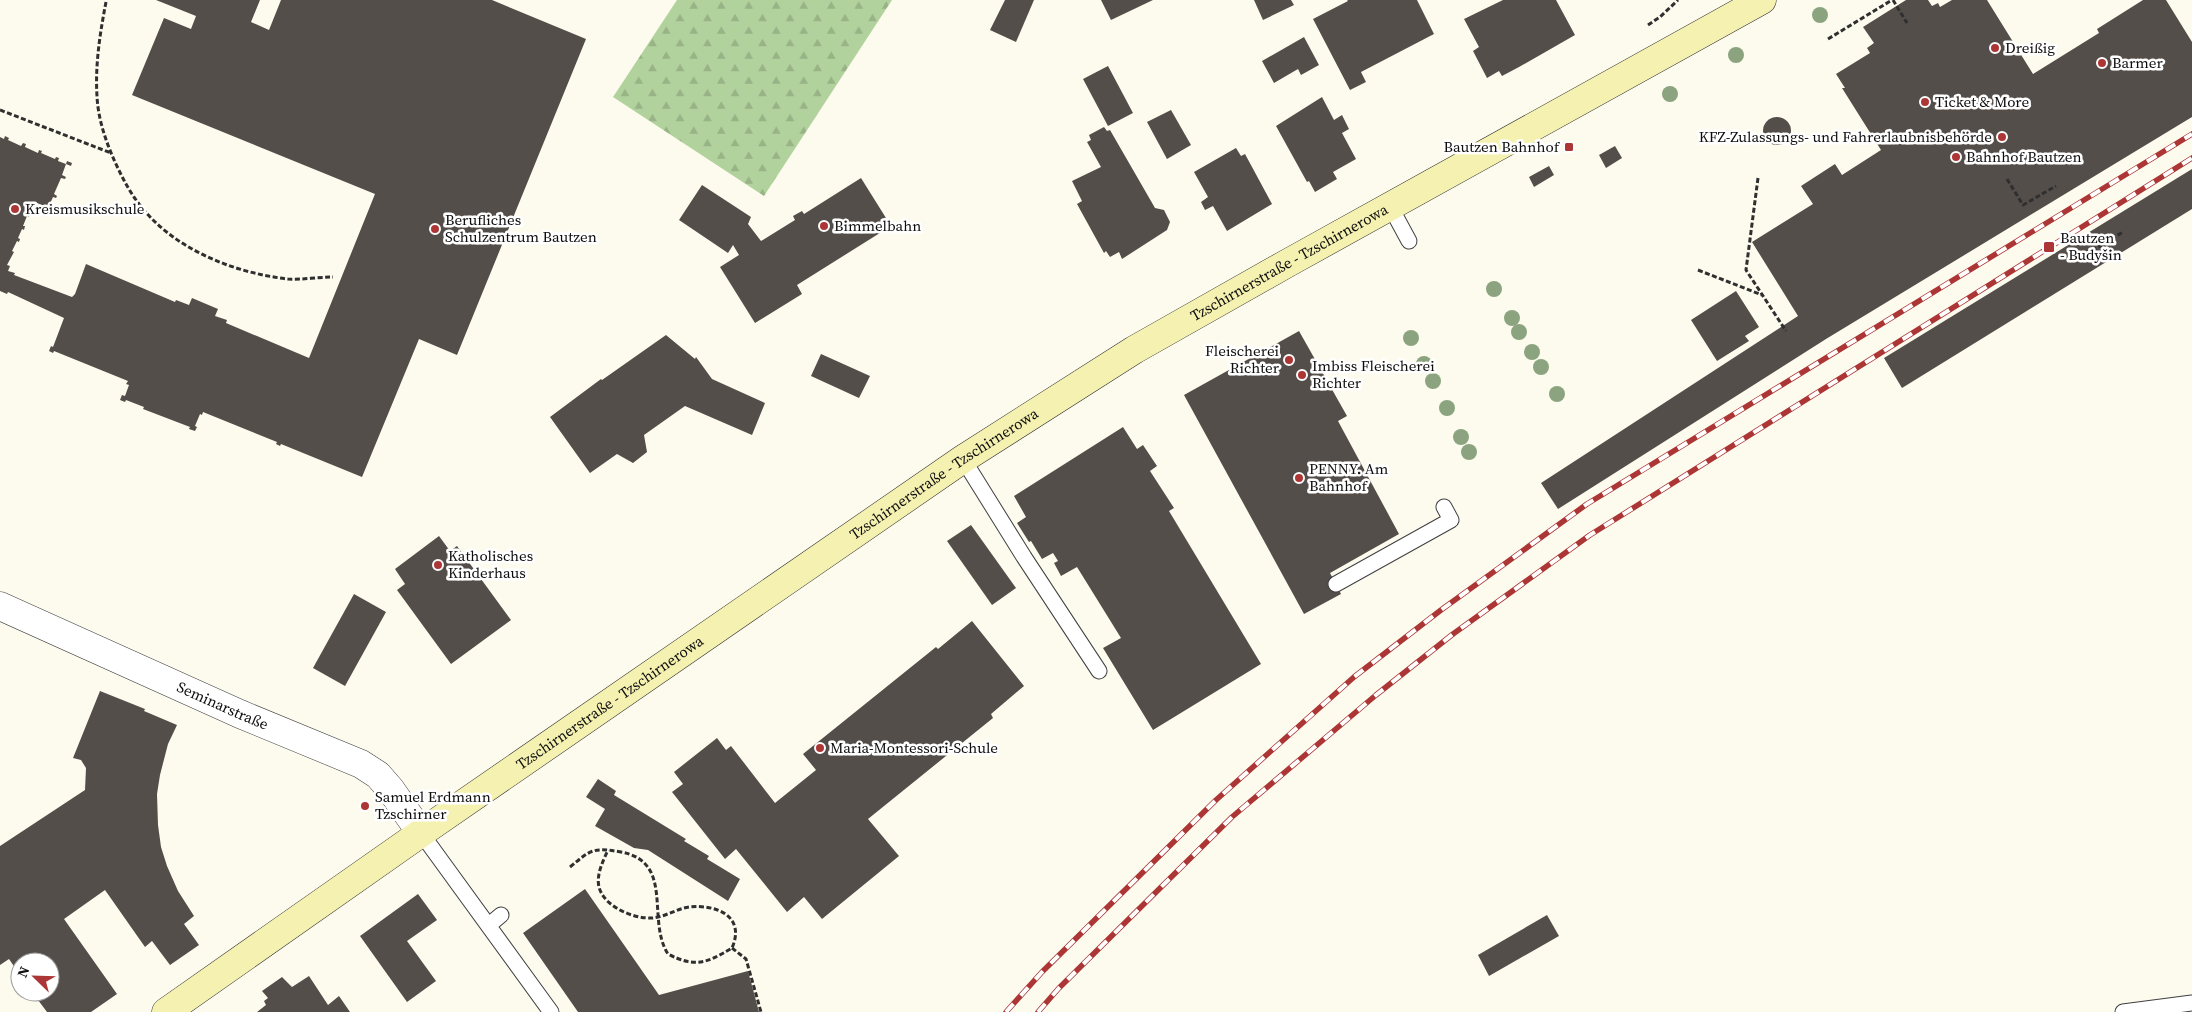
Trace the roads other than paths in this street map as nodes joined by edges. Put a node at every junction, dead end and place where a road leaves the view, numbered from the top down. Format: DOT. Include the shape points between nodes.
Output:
graph roads {
  1 [pos="1762,0"];
  2 [pos="1390,206"];
  3 [pos="1409,241"];
  4 [pos="963,459"];
  5 [pos="1444,507"];
  6 [pos="1336,584"];
  7 [pos="0,606"];
  8 [pos="1099,671"];
  9 [pos="421,833"];
  10 [pos="501,915"];
  11 [pos="489,925"];
  12 [pos="2192,1003"];
  13 [pos="166,1012"];
  14 [pos="551,1012"];
  15 [pos="2123,1012"];
  1 -- 2 [label="street, Tzschirnerstraße - Tzschirnerowa"];
  2 -- 3 [label="lane"];
  2 -- 4 [label="street, Tzschirnerstraße - Tzschirnerowa" via="1134,350"];
  4 -- 8 [label="lane"];
  4 -- 9 [label="street, Tzschirnerstraße - Tzschirnerowa"];
  5 -- 6 [label="lane" via="1452,520"];
  7 -- 9 [label="street, Seminarstraße" via="240,714 361,764 378,775"];
  9 -- 11 [label="lane"];
  9 -- 13 [label="street, Tzschirnerstraße - Tzschirnerowa"];
  10 -- 11 [label="lane"];
  11 -- 14 [label="lane"];
  12 -- 15 [label="lane"];
}
